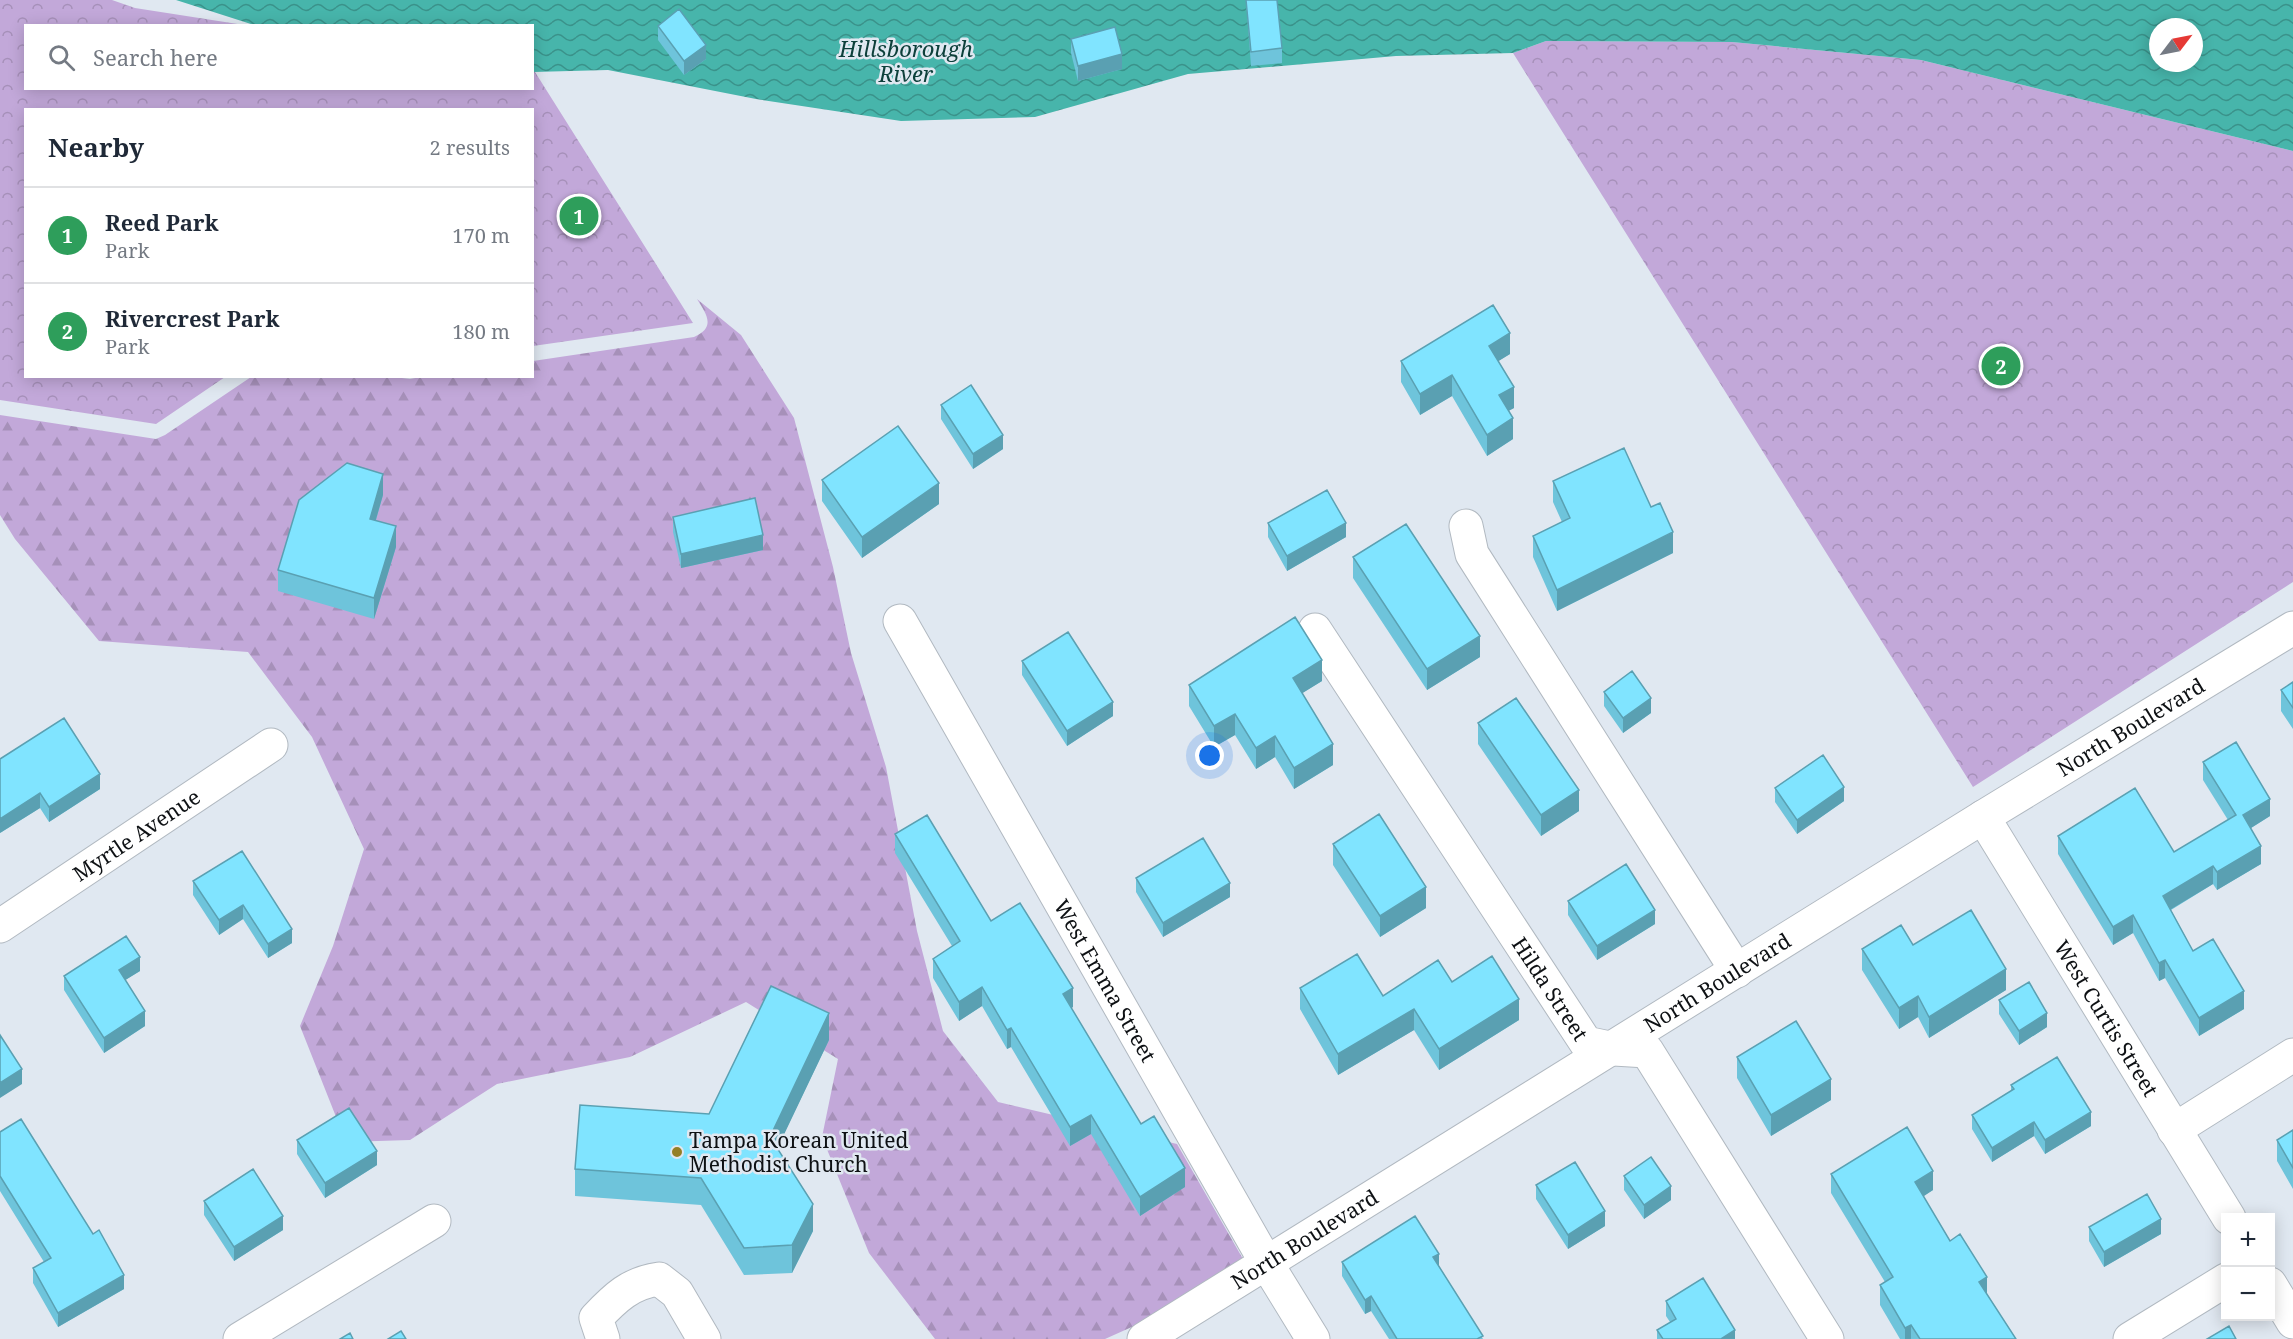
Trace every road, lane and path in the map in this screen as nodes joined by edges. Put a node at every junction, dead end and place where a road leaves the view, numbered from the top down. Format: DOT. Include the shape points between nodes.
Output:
graph roads {
  1 [pos="1466,526"];
  2 [pos="900,621"];
  3 [pos="2293,628"];
  4 [pos="1315,630"];
  5 [pos="272,745"];
  6 [pos="1983,817"];
  7 [pos="0,926"];
  8 [pos="1737,971"];
  9 [pos="1614,1049"];
  10 [pos="2293,1055"];
  11 [pos="2174,1130"];
  12 [pos="2226,1213"];
  13 [pos="434,1221"];
  14 [pos="1267,1264"];
  15 [pos="2221,1283"];
  16 [pos="2275,1291"];
  17 [pos="2293,1322"];
  18 [pos="240,1339"];
  19 [pos="603,1339"];
  20 [pos="704,1339"];
  21 [pos="1144,1339"];
  22 [pos="1313,1339"];
  23 [pos="1827,1339"];
  24 [pos="2130,1339"];
  1 -- 8 [label="street" via="1472,554"];
  2 -- 14 [label="street, West Emma Street"];
  3 -- 6 [label="street, North Boulevard"];
  4 -- 9 [label="street, Hilda Street" via="1586,1043"];
  5 -- 7 [label="street, Myrtle Avenue"];
  6 -- 8 [label="street, North Boulevard"];
  6 -- 11 [label="street, West Curtis Street"];
  8 -- 9 [label="street, North Boulevard"];
  9 -- 14 [label="street, North Boulevard"];
  9 -- 23 [label="street, Hilda Street" via="1647,1052"];
  10 -- 11 [label="street"];
  11 -- 12 [label="street, West Curtis Street"];
  13 -- 18 [label="street"];
  14 -- 21 [label="street, North Boulevard"];
  14 -- 22 [label="street, West Emma Street"];
  15 -- 24 [label="street"];
  16 -- 17 [label="street"];
  19 -- 20 [label="street" via="596,1318 618,1295 642,1282 659,1279 677,1293"];
}
